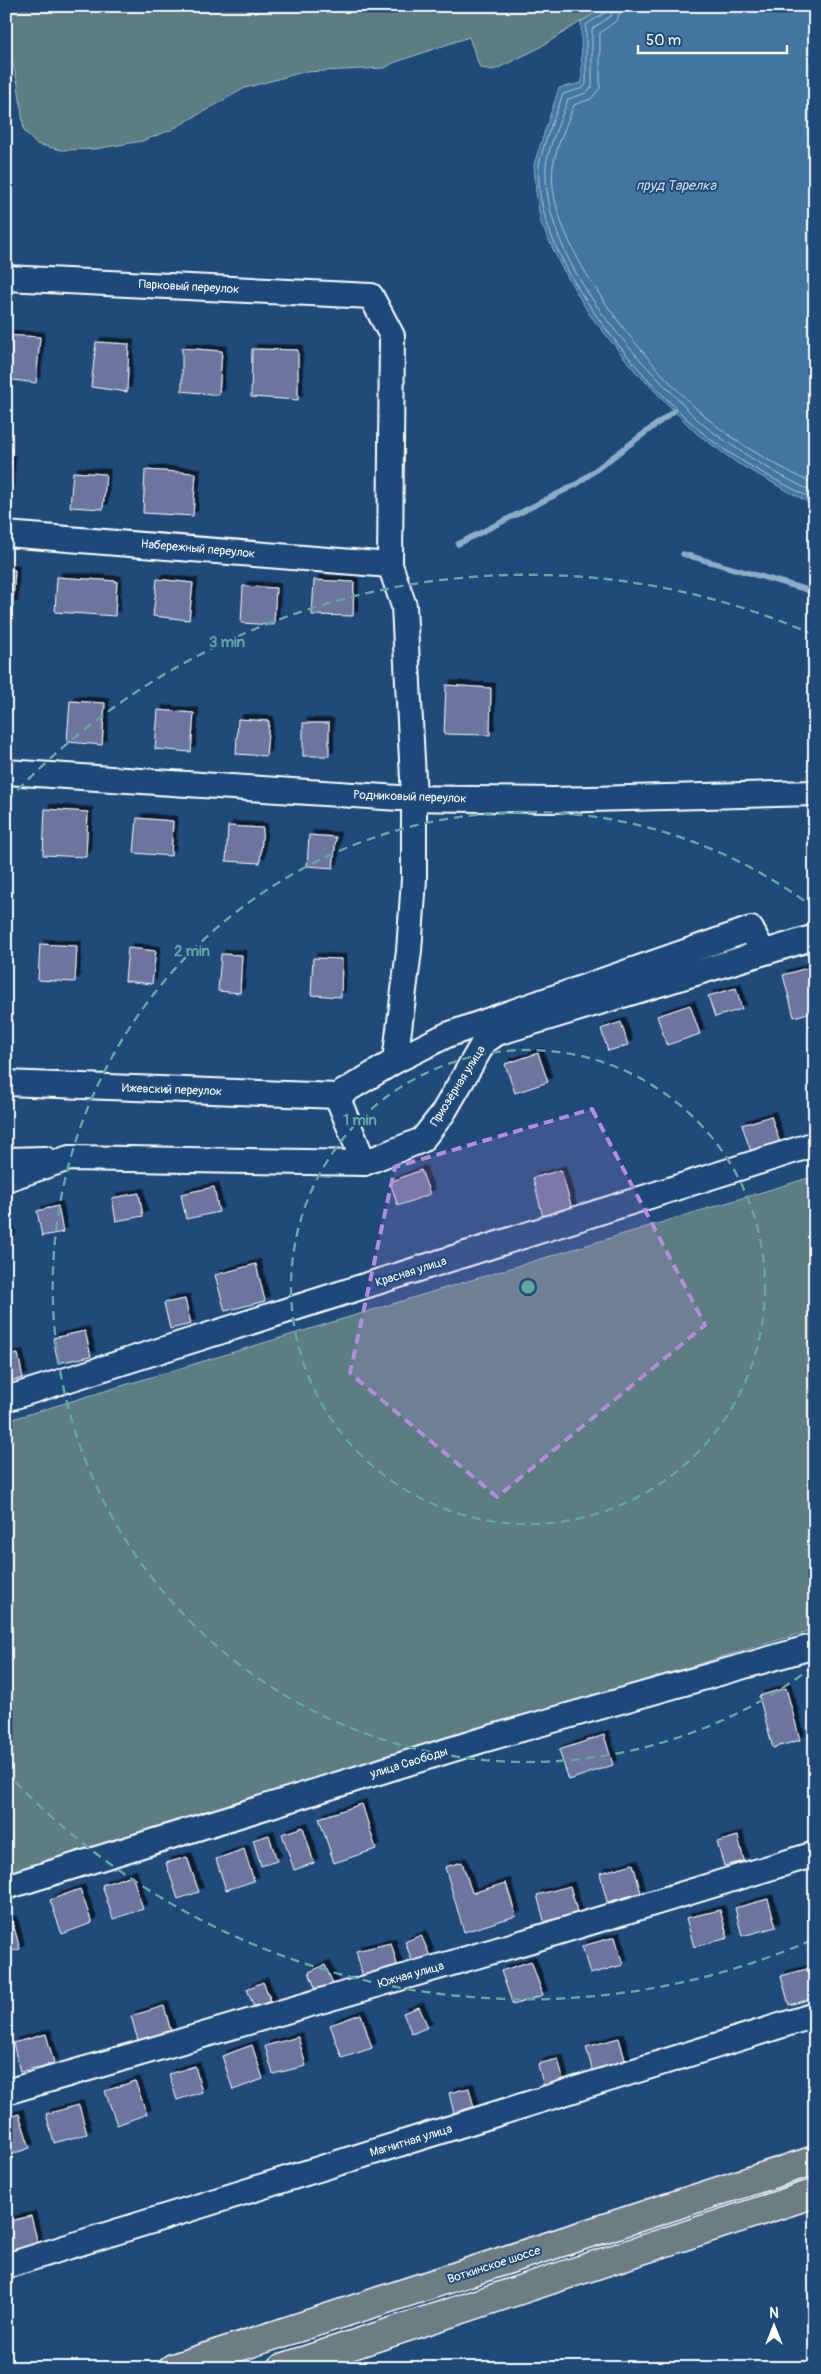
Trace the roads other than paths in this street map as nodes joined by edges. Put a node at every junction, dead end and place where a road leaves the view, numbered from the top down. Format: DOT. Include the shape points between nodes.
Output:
graph roads {
  1 [pos="6,278"];
  2 [pos="6,534"];
  3 [pos="390,565"];
  4 [pos="6,772"];
  5 [pos="815,793"];
  6 [pos="414,798"];
  7 [pos="815,936"];
  8 [pos="763,952"];
  9 [pos="395,1061"];
  10 [pos="6,1083"];
  11 [pos="337,1096"];
  12 [pos="815,1144"];
  13 [pos="69,1158"];
  14 [pos="6,1160"];
  15 [pos="364,1163"];
  16 [pos="6,1179"];
  17 [pos="6,1399"];
  18 [pos="815,1646"];
  19 [pos="815,1854"];
  20 [pos="6,1887"];
  21 [pos="815,2015"];
  22 [pos="6,2092"];
  23 [pos="815,2160"];
  24 [pos="815,2193"];
  25 [pos="6,2266"];
  26 [pos="173,2368"];
  27 [pos="282,2368"];
  1 -- 3 [label="street, Парковый переулок" via="371,296 392,336"];
  2 -- 3 [label="street, Набережный переулок"];
  3 -- 6 [label="street" via="404,606"];
  4 -- 6 [label="street, Родниковый переулок"];
  5 -- 6 [label="street, Родниковый переулок" via="553,800"];
  6 -- 9 [label="street" via="414,879 409,951"];
  7 -- 8 [label="street, Приозёрная улица"];
  8 -- 9 [label="street" via="751,929 447,1036"];
  8 -- 15 [label="street, Приозёрная улица" via="497,1033 484,1042 443,1113 422,1140"];
  9 -- 11 [label="street"];
  10 -- 11 [label="street, Ижевский переулок"];
  11 -- 15 [label="street"];
  12 -- 17 [label="street, Красная улица"];
  13 -- 14 [label="street"];
  13 -- 15 [label="street, Приозёрная улица"];
  13 -- 16 [label="street, Приозёрная улица"];
  18 -- 20 [label="street, улица Свободы" via="479,1741"];
  19 -- 22 [label="street, Южная улица" via="535,1939"];
  21 -- 25 [label="street, Магнитная улица"];
  23 -- 26 [label="main road, Воткинское шоссе"];
  24 -- 27 [label="main road"];
}
